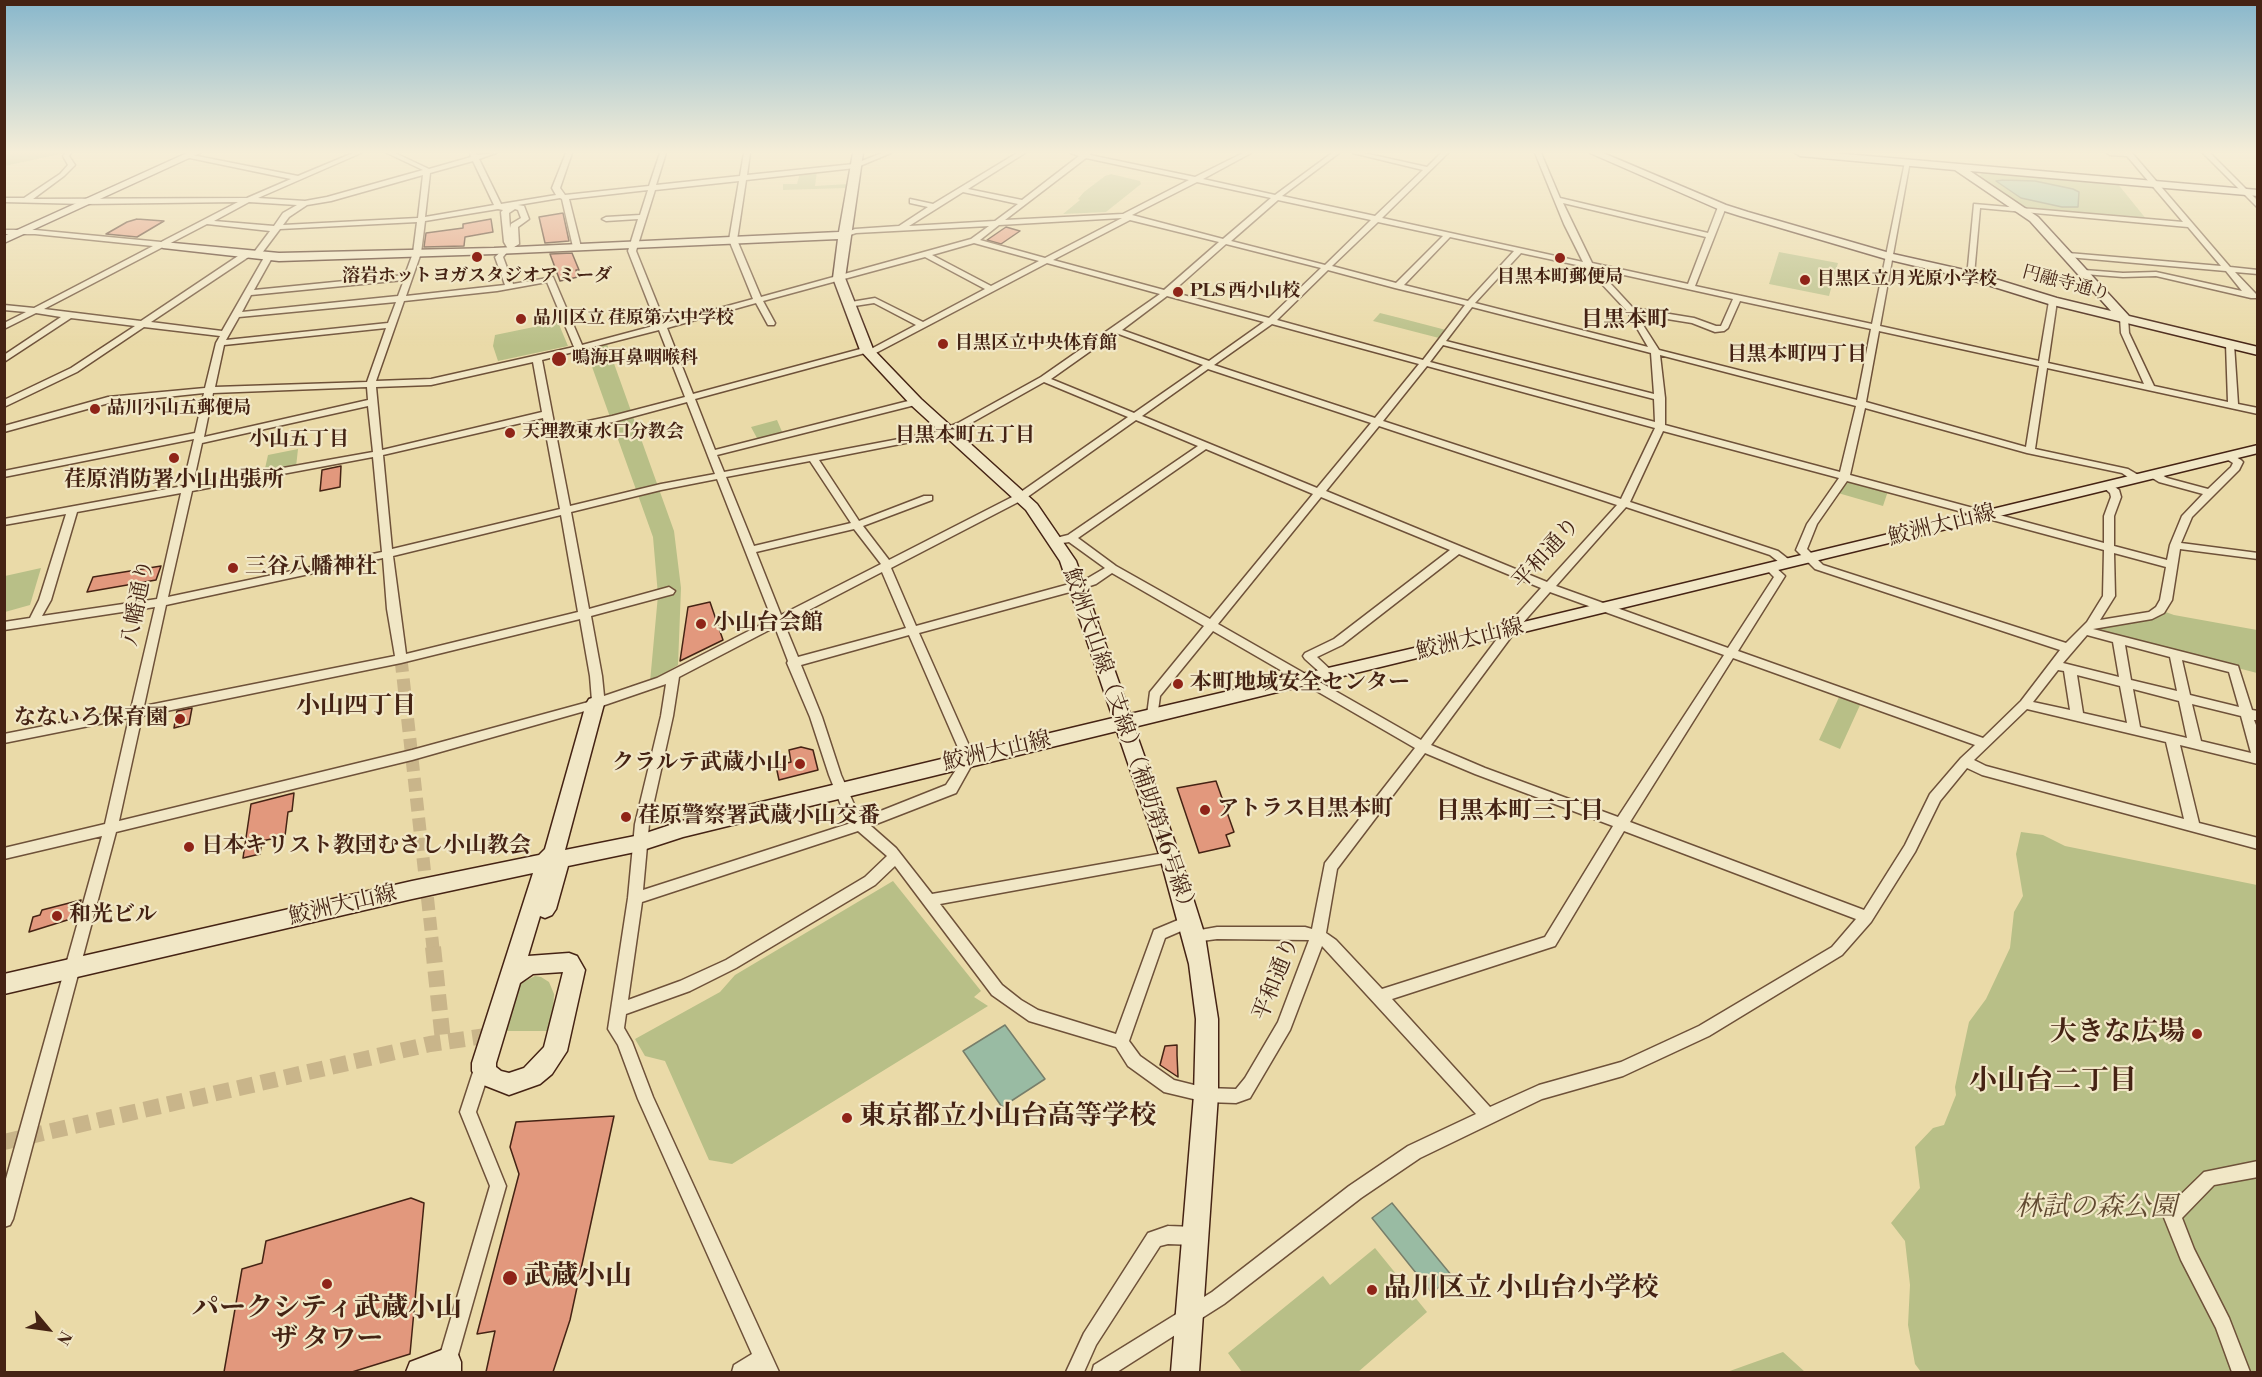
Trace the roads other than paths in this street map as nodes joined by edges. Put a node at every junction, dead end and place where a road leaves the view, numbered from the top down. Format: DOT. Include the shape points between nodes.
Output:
graph roads {
  1 [pos="53,217"];
  2 [pos="214,217"];
  3 [pos="284,217"];
  4 [pos="438,217"];
  5 [pos="503,217"];
  6 [pos="524,217"];
  7 [pos="568,217"];
  8 [pos="638,217"];
  9 [pos="643,217"];
  10 [pos="737,217"];
  11 [pos="847,217"];
  12 [pos="917,217"];
  13 [pos="1007,217"];
  14 [pos="1014,217"];
  15 [pos="1123,217"];
  16 [pos="1127,217"];
  17 [pos="1128,217"];
  18 [pos="1252,217"];
  19 [pos="1373,217"];
  20 [pos="1566,217"];
  21 [pos="1633,217"];
  22 [pos="1718,217"];
  23 [pos="1756,217"];
  24 [pos="1898,217"];
  25 [pos="1976,217"];
  26 [pos="2031,217"];
  27 [pos="2099,217"];
  28 [pos="2184,217"];
  29 [pos="1376,218"];
  30 [pos="606,219"];
  31 [pos="419,220"];
  32 [pos="205,222"];
  33 [pos="998,225"];
  34 [pos="2191,225"];
  35 [pos="277,228"];
  36 [pos="899,228"];
  37 [pos="24,231"];
  38 [pos="4,232"];
  39 [pos="844,234"];
  40 [pos="1449,234"];
  41 [pos="1711,236"];
  42 [pos="4,240"];
  43 [pos="733,240"];
  44 [pos="974,241"];
  45 [pos="1224,242"];
  46 [pos="634,244"];
  47 [pos="163,245"];
  48 [pos="577,247"];
  49 [pos="508,249"];
  50 [pos="1520,249"];
  51 [pos="417,253"];
  52 [pos="925,254"];
  53 [pos="252,255"];
  54 [pos="2068,255"];
  55 [pos="269,256"];
  56 [pos="1890,257"];
  57 [pos="1044,260"];
  58 [pos="1588,264"];
  59 [pos="1324,268"];
  60 [pos="2230,270"];
  61 [pos="2084,272"];
  62 [pos="2258,272"];
  63 [pos="1970,275"];
  64 [pos="409,277"];
  65 [pos="839,278"];
  66 [pos="1398,286"];
  67 [pos="1690,286"];
  68 [pos="510,287"];
  69 [pos="990,289"];
  70 [pos="247,293"];
  71 [pos="1167,294"];
  72 [pos="2254,296"];
  73 [pos="1738,297"];
  74 [pos="401,299"];
  75 [pos="758,300"];
  76 [pos="2053,301"];
  77 [pos="1470,304"];
  78 [pos="848,305"];
  79 [pos="4,307"];
  80 [pos="1630,310"];
  81 [pos="36,311"];
  82 [pos="69,315"];
  83 [pos="235,315"];
  84 [pos="2124,318"];
  85 [pos="1270,322"];
  86 [pos="771,323"];
  87 [pos="141,324"];
  88 [pos="391,325"];
  89 [pos="923,325"];
  90 [pos="4,327"];
  91 [pos="663,327"];
  92 [pos="1876,327"];
  93 [pos="1115,330"];
  94 [pos="222,338"];
  95 [pos="1440,342"];
  96 [pos="2230,344"];
  97 [pos="579,349"];
  98 [pos="868,351"];
  99 [pos="1655,351"];
  100 [pos="2258,351"];
  101 [pos="537,358"];
  102 [pos="4,359"];
  103 [pos="1424,364"];
  104 [pos="2043,364"];
  105 [pos="809,365"];
  106 [pos="1208,365"];
  107 [pos="796,369"];
  108 [pos="1044,380"];
  109 [pos="371,384"];
  110 [pos="2151,388"];
  111 [pos="208,390"];
  112 [pos="690,398"];
  113 [pos="1660,398"];
  114 [pos="372,402"];
  115 [pos="916,402"];
  116 [pos="4,404"];
  117 [pos="1861,404"];
  118 [pos="2233,406"];
  119 [pos="2258,411"];
  120 [pos="548,414"];
  121 [pos="1134,417"];
  122 [pos="1377,422"];
  123 [pos="1660,428"];
  124 [pos="4,429"];
  125 [pos="949,429"];
  126 [pos="551,432"];
  127 [pos="198,438"];
  128 [pos="1204,446"];
  129 [pos="2258,449"];
  130 [pos="2030,451"];
  131 [pos="712,453"];
  132 [pos="376,454"];
  133 [pos="2228,456"];
  134 [pos="813,458"];
  135 [pos="4,474"];
  136 [pos="2138,474"];
  137 [pos="722,475"];
  138 [pos="1844,478"];
  139 [pos="2107,486"];
  140 [pos="186,491"];
  141 [pos="1318,493"];
  142 [pos="2210,493"];
  143 [pos="1022,496"];
  144 [pos="928,498"];
  145 [pos="1624,503"];
  146 [pos="72,510"];
  147 [pos="566,511"];
  148 [pos="1988,515"];
  149 [pos="4,522"];
  150 [pos="857,525"];
  151 [pos="1064,540"];
  152 [pos="2175,544"];
  153 [pos="2109,548"];
  154 [pos="749,550"];
  155 [pos="1457,550"];
  156 [pos="387,554"];
  157 [pos="2258,556"];
  158 [pos="1810,559"];
  159 [pos="1788,564"];
  160 [pos="2171,565"];
  161 [pos="886,566"];
  162 [pos="1112,568"];
  163 [pos="1770,568"];
  164 [pos="1077,586"];
  165 [pos="1547,587"];
  166 [pos="669,591"];
  167 [pos="162,602"];
  168 [pos="1605,607"];
  169 [pos="585,615"];
  170 [pos="776,620"];
  171 [pos="34,622"];
  172 [pos="1211,624"];
  173 [pos="4,626"];
  174 [pos="2088,628"];
  175 [pos="1510,630"];
  176 [pos="912,632"];
  177 [pos="2118,640"];
  178 [pos="2068,648"];
  179 [pos="1731,654"];
  180 [pos="2175,654"];
  181 [pos="401,658"];
  182 [pos="793,663"];
  183 [pos="2055,665"];
  184 [pos="2070,669"];
  185 [pos="1328,673"];
  186 [pos="673,675"];
  187 [pos="1303,679"];
  188 [pos="2126,683"];
  189 [pos="2185,698"];
  190 [pos="597,703"];
  191 [pos="2025,704"];
  192 [pos="138,714"];
  193 [pos="2251,714"];
  194 [pos="1153,715"];
  195 [pos="2077,716"];
  196 [pos="1123,722"];
  197 [pos="2134,729"];
  198 [pos="4,739"];
  199 [pos="2172,739"];
  200 [pos="1985,744"];
  201 [pos="2195,744"];
  202 [pos="1423,747"];
  203 [pos="2258,754"];
  204 [pos="969,759"];
  205 [pos="2258,759"];
  206 [pos="1965,761"];
  207 [pos="838,782"];
  208 [pos="1621,824"];
  209 [pos="860,825"];
  210 [pos="2193,827"];
  211 [pos="110,830"];
  212 [pos="640,839"];
  213 [pos="2258,844"];
  214 [pos="4,854"];
  215 [pos="895,856"];
  216 [pos="1170,857"];
  217 [pos="553,858"];
  218 [pos="635,898"];
  219 [pos="929,900"];
  220 [pos="1866,918"];
  221 [pos="1192,929"];
  222 [pos="1318,936"];
  223 [pos="74,963"];
  224 [pos="542,964"];
  225 [pos="4,975"];
  226 [pos="510,979"];
  227 [pos="4,984"];
  228 [pos="1379,997"];
  229 [pos="620,1009"];
  230 [pos="1121,1042"];
  231 [pos="484,1063"];
  232 [pos="1206,1095"];
  233 [pos="1487,1117"];
  234 [pos="2258,1169"];
  235 [pos="4,1219"];
  236 [pos="1195,1236"];
  237 [pos="1190,1318"];
  238 [pos="767,1365"];
  239 [pos="447,1367"];
  240 [pos="420,1372"];
  241 [pos="741,1372"];
  242 [pos="1075,1372"];
  243 [pos="1101,1372"];
  244 [pos="1185,1372"];
  245 [pos="2241,1372"];
  1 -- 37 [label="main road"];
  2 -- 32 [label="street"];
  3 -- 35 [label="street"];
  4 -- 31 [label="street"];
  5 -- 49 [label="street"];
  6 -- 49 [label="street" via="514,226 515,244"];
  7 -- 48 [label="street"];
  8 -- 30 [label="street"];
  9 -- 46 [label="street"];
  10 -- 43 [label="street"];
  11 -- 39 [label="main road, 鮫洲大山線（支線）（補助第46号線）"];
  12 -- 36 [label="street"];
  13 -- 33 [label="street"];
  14 -- 33 [label="street"];
  15 -- 33 [label="street"];
  16 -- 57 [label="street"];
  17 -- 45 [label="street"];
  18 -- 45 [label="street"];
  19 -- 29 [label="street"];
  20 -- 58 [label="street, 平和通り"];
  21 -- 41 [label="street"];
  22 -- 41 [label="street"];
  23 -- 56 [label="main road, 円融寺通り"];
  24 -- 56 [label="street"];
  25 -- 63 [label="street"];
  26 -- 54 [label="main road"];
  27 -- 34 [label="street"];
  28 -- 34 [label="street"];
  29 -- 40 [label="street"];
  29 -- 59 [label="street"];
  31 -- 35 [label="street"];
  31 -- 51 [label="street"];
  32 -- 35 [label="street"];
  32 -- 47 [label="street"];
  33 -- 36 [label="street"];
  33 -- 39 [label="street"];
  33 -- 44 [label="street"];
  34 -- 60 [label="street"];
  35 -- 53 [label="street"];
  36 -- 39 [label="street"];
  37 -- 38 [label="street"];
  37 -- 42 [label="main road"];
  37 -- 47 [label="street"];
  39 -- 43 [label="main road"];
  39 -- 65 [label="main road, 鮫洲大山線（支線）（補助第46号線）"];
  40 -- 50 [label="street"];
  40 -- 66 [label="street"];
  41 -- 67 [label="street"];
  43 -- 46 [label="main road"];
  43 -- 75 [label="street"];
  44 -- 52 [label="street"];
  44 -- 57 [label="street"];
  45 -- 59 [label="street"];
  45 -- 71 [label="street"];
  46 -- 48 [label="main road"];
  46 -- 91 [label="street" via="632,251"];
  47 -- 53 [label="main road"];
  47 -- 81 [label="street"];
  48 -- 49 [label="main road"];
  49 -- 51 [label="main road"];
  49 -- 68 [label="street" via="500,257"];
  50 -- 58 [label="street"];
  50 -- 77 [label="street"];
  51 -- 55 [label="main road"];
  51 -- 64 [label="street"];
  52 -- 65 [label="street"];
  52 -- 69 [label="street"];
  53 -- 55 [label="main road"];
  53 -- 87 [label="street"];
  54 -- 60 [label="street"];
  54 -- 61 [label="main road"];
  55 -- 70 [label="street, 八幡通り"];
  56 -- 63 [label="main road, 円融寺通り"];
  56 -- 92 [label="street"];
  57 -- 69 [label="street"];
  57 -- 71 [label="street"];
  58 -- 67 [label="street"];
  58 -- 80 [label="street, 平和通り"];
  59 -- 66 [label="street"];
  59 -- 85 [label="street"];
  60 -- 62 [label="street"];
  60 -- 72 [label="street"];
  61 -- 72 [label="street" via="2156,274"];
  61 -- 84 [label="main road"];
  63 -- 76 [label="main road, 円融寺通り"];
  64 -- 70 [label="street"];
  64 -- 74 [label="street"];
  65 -- 75 [label="street"];
  65 -- 78 [label="main road, 鮫洲大山線（支線）（補助第46号線）"];
  66 -- 77 [label="street"];
  67 -- 73 [label="street"];
  68 -- 74 [label="street"];
  68 -- 97 [label="street" via="550,279"];
  69 -- 89 [label="street"];
  70 -- 83 [label="street, 八幡通り"];
  71 -- 85 [label="street"];
  71 -- 93 [label="street"];
  73 -- 80 [label="street" via="1724,328"];
  73 -- 92 [label="street"];
  74 -- 83 [label="street"];
  74 -- 88 [label="street"];
  75 -- 86 [label="street"];
  75 -- 91 [label="street"];
  76 -- 84 [label="main road, 円融寺通り"];
  76 -- 104 [label="street"];
  77 -- 95 [label="street"];
  77 -- 99 [label="street"];
  78 -- 89 [label="street" via="875,300"];
  78 -- 98 [label="main road, 鮫洲大山線（支線）（補助第46号線）"];
  79 -- 81 [label="street"];
  80 -- 99 [label="street, 平和通り"];
  81 -- 82 [label="street"];
  81 -- 90 [label="street"];
  82 -- 87 [label="street"];
  82 -- 102 [label="street"];
  83 -- 94 [label="street, 八幡通り"];
  84 -- 96 [label="main road, 円融寺通り"];
  84 -- 110 [label="street" via="2125,333"];
  85 -- 103 [label="street"];
  85 -- 106 [label="street"];
  87 -- 94 [label="street"];
  87 -- 116 [label="street" via="74,370"];
  88 -- 94 [label="street"];
  88 -- 109 [label="street"];
  89 -- 98 [label="street"];
  91 -- 97 [label="street"];
  91 -- 112 [label="street"];
  92 -- 104 [label="street"];
  92 -- 117 [label="street"];
  93 -- 106 [label="street"];
  93 -- 108 [label="street"];
  94 -- 111 [label="street, 八幡通り"];
  95 -- 103 [label="street"];
  95 -- 113 [label="street"];
  96 -- 100 [label="main road, 円融寺通り"];
  96 -- 118 [label="street"];
  97 -- 101 [label="street"];
  98 -- 107 [label="street"];
  98 -- 115 [label="main road, 鮫洲大山線（支線）（補助第46号線）"];
  99 -- 113 [label="street, 平和通り"];
  99 -- 117 [label="street"];
  101 -- 109 [label="street" via="431,382"];
  101 -- 120 [label="street"];
  103 -- 122 [label="street"];
  103 -- 123 [label="street"];
  104 -- 110 [label="street"];
  104 -- 130 [label="street"];
  105 -- 107 [label="street"];
  106 -- 121 [label="street"];
  106 -- 122 [label="street"];
  107 -- 112 [label="street"];
  108 -- 121 [label="street"];
  108 -- 125 [label="street"];
  109 -- 111 [label="street"];
  109 -- 114 [label="street"];
  110 -- 118 [label="street"];
  111 -- 124 [label="street" via="108,400"];
  111 -- 127 [label="street, 八幡通り"];
  112 -- 126 [label="street"];
  112 -- 131 [label="street"];
  113 -- 123 [label="street, 平和通り"];
  114 -- 127 [label="street"];
  114 -- 132 [label="street"];
  115 -- 125 [label="main road, 鮫洲大山線（支線）（補助第46号線）"];
  115 -- 131 [label="street"];
  117 -- 130 [label="street"];
  117 -- 138 [label="street"];
  118 -- 119 [label="street"];
  120 -- 126 [label="street"];
  120 -- 132 [label="street"];
  121 -- 128 [label="street"];
  121 -- 143 [label="street"];
  122 -- 141 [label="street"];
  122 -- 145 [label="street"];
  123 -- 138 [label="street"];
  123 -- 145 [label="street, 平和通り"];
  125 -- 134 [label="street"];
  125 -- 143 [label="main road, 鮫洲大山線（支線）（補助第46号線）"];
  126 -- 147 [label="street"];
  127 -- 135 [label="street"];
  127 -- 140 [label="street, 八幡通り"];
  128 -- 141 [label="street"];
  128 -- 151 [label="street"];
  129 -- 133 [label="main road, 鮫洲大山線"];
  130 -- 136 [label="street"];
  131 -- 137 [label="street"];
  132 -- 140 [label="street"];
  132 -- 156 [label="street"];
  133 -- 136 [label="main road, 鮫洲大山線"];
  133 -- 142 [label="street" via="2238,462 2236,468"];
  134 -- 137 [label="street"];
  134 -- 150 [label="street"];
  136 -- 139 [label="main road, 鮫洲大山線"];
  136 -- 142 [label="street"];
  137 -- 147 [label="street"];
  137 -- 154 [label="street"];
  138 -- 148 [label="street"];
  138 -- 158 [label="street" via="1812,524 1801,550"];
  139 -- 148 [label="main road, 鮫洲大山線"];
  139 -- 153 [label="street" via="2116,497 2109,516"];
  140 -- 146 [label="street"];
  140 -- 167 [label="street, 八幡通り"];
  141 -- 155 [label="street"];
  141 -- 172 [label="street"];
  142 -- 152 [label="street" via="2187,516"];
  143 -- 151 [label="main road, 鮫洲大山線（支線）（補助第46号線）"];
  143 -- 161 [label="street"];
  144 -- 150 [label="street"];
  145 -- 159 [label="street" via="1774,553"];
  145 -- 165 [label="street, 平和通り"];
  146 -- 149 [label="street"];
  146 -- 171 [label="street" via="45,600"];
  147 -- 156 [label="street"];
  147 -- 169 [label="street"];
  148 -- 153 [label="street"];
  148 -- 158 [label="main road, 鮫洲大山線"];
  150 -- 154 [label="street"];
  150 -- 161 [label="street"];
  151 -- 162 [label="street"];
  151 -- 164 [label="main road, 鮫洲大山線（支線）（補助第46号線）"];
  152 -- 157 [label="street"];
  152 -- 160 [label="street"];
  153 -- 160 [label="street"];
  153 -- 174 [label="street" via="2109,596"];
  154 -- 170 [label="street"];
  155 -- 165 [label="street"];
  155 -- 185 [label="street" via="1338,642 1310,656"];
  156 -- 167 [label="street"];
  156 -- 181 [label="street"];
  158 -- 159 [label="main road, 鮫洲大山線"];
  158 -- 178 [label="street" via="1819,567"];
  159 -- 163 [label="main road, 鮫洲大山線"];
  160 -- 174 [label="street" via="2166,600 2160,610"];
  161 -- 170 [label="street"];
  161 -- 176 [label="street"];
  162 -- 164 [label="street"];
  162 -- 172 [label="street"];
  163 -- 168 [label="main road, 鮫洲大山線"];
  163 -- 179 [label="street" via="1780,576"];
  164 -- 176 [label="street"];
  164 -- 196 [label="main road, 鮫洲大山線（支線）（補助第46号線）"];
  165 -- 168 [label="street"];
  165 -- 175 [label="street, 平和通り"];
  166 -- 169 [label="street"];
  167 -- 171 [label="street"];
  167 -- 192 [label="street, 八幡通り"];
  168 -- 175 [label="main road, 鮫洲大山線"];
  168 -- 179 [label="street"];
  169 -- 181 [label="street"];
  169 -- 190 [label="street"];
  170 -- 182 [label="street"];
  170 -- 186 [label="street"];
  171 -- 173 [label="street"];
  172 -- 187 [label="street"];
  172 -- 194 [label="street" via="1154,695"];
  174 -- 177 [label="street"];
  174 -- 178 [label="street"];
  175 -- 185 [label="main road, 鮫洲大山線"];
  175 -- 202 [label="street, 平和通り"];
  176 -- 182 [label="street"];
  176 -- 204 [label="street"];
  177 -- 180 [label="street"];
  177 -- 188 [label="street"];
  178 -- 183 [label="street"];
  179 -- 200 [label="street"];
  179 -- 208 [label="street"];
  180 -- 189 [label="street"];
  180 -- 193 [label="street" via="2234,669"];
  181 -- 192 [label="street"];
  182 -- 207 [label="street"];
  183 -- 184 [label="street"];
  183 -- 191 [label="street"];
  184 -- 188 [label="street"];
  184 -- 195 [label="street"];
  185 -- 187 [label="main road, 鮫洲大山線"];
  186 -- 190 [label="street" via="647,688"];
  186 -- 212 [label="street"];
  187 -- 194 [label="main road, 鮫洲大山線"];
  187 -- 202 [label="street"];
  188 -- 189 [label="street"];
  188 -- 197 [label="street"];
  189 -- 193 [label="street"];
  189 -- 201 [label="street"];
  190 -- 211 [label="street" via="412,755"];
  190 -- 217 [label="main road"];
  191 -- 195 [label="street"];
  191 -- 200 [label="street"];
  192 -- 198 [label="street"];
  192 -- 211 [label="street, 八幡通り"];
  193 -- 203 [label="street"];
  194 -- 196 [label="main road, 鮫洲大山線"];
  195 -- 197 [label="street"];
  196 -- 204 [label="main road, 鮫洲大山線"];
  196 -- 216 [label="main road, 鮫洲大山線（支線）（補助第46号線）"];
  197 -- 199 [label="street"];
  199 -- 201 [label="street"];
  199 -- 210 [label="street"];
  200 -- 206 [label="street"];
  201 -- 205 [label="street"];
  202 -- 208 [label="street"];
  202 -- 222 [label="street, 平和通り" via="1330,867"];
  204 -- 207 [label="main road, 鮫洲大山線"];
  204 -- 209 [label="street" via="951,789"];
  206 -- 210 [label="street" via="1982,770"];
  206 -- 220 [label="street" via="1935,798 1910,848"];
  207 -- 209 [label="street"];
  207 -- 212 [label="main road, 鮫洲大山線"];
  208 -- 220 [label="street"];
  208 -- 228 [label="street" via="1550,942"];
  209 -- 215 [label="street"];
  209 -- 218 [label="street"];
  210 -- 213 [label="street"];
  211 -- 214 [label="street"];
  211 -- 223 [label="street, 八幡通り"];
  212 -- 217 [label="main road, 鮫洲大山線"];
  212 -- 218 [label="street"];
  215 -- 219 [label="street"];
  215 -- 229 [label="street" via="870,881 731,964 685,986"];
  216 -- 219 [label="street"];
  216 -- 221 [label="main road, 鮫洲大山線（支線）（補助第46号線）"];
  217 -- 223 [label="main road, 鮫洲大山線"];
  217 -- 224 [label="main road" via="532,953"];
  217 -- 226 [label="main road"];
  218 -- 229 [label="street"];
  219 -- 230 [label="street" via="997,990 1016,1005 1034,1016"];
  220 -- 233 [label="street" via="1837,951 1704,1031 1623,1069 1539,1092"];
  221 -- 222 [label="street"];
  221 -- 230 [label="street" via="1159,934"];
  221 -- 232 [label="main road, 鮫洲大山線（支線）（補助第46号線）" via="1207,1019"];
  222 -- 228 [label="street" via="1331,944"];
  222 -- 232 [label="street, 平和通り" via="1285,1025 1244,1094"];
  223 -- 225 [label="main road, 鮫洲大山線"];
  223 -- 227 [label="main road, 鮫洲大山線"];
  223 -- 235 [label="street, 八幡通り"];
  224 -- 226 [label="main road" via="522,968"];
  224 -- 231 [label="main road" via="563,962 574,970 555,1051 532,1077 509,1084 484,1071"];
  226 -- 231 [label="main road"];
  228 -- 233 [label="street"];
  229 -- 238 [label="street" via="616,1029 619,1037"];
  230 -- 232 [label="street" via="1134,1061 1170,1087"];
  231 -- 239 [label="street" via="468,1112 498,1186"];
  232 -- 236 [label="main road, 鮫洲大山線（支線）（補助第46号線）"];
  233 -- 237 [label="street" via="1406,1157"];
  234 -- 245 [label="street" via="2210,1178 2172,1215"];
  236 -- 237 [label="main road, 鮫洲大山線（支線）（補助第46号線）"];
  236 -- 242 [label="street" via="1154,1239 1096,1329"];
  237 -- 243 [label="street"];
  237 -- 244 [label="main road, 鮫洲大山線（支線）（補助第46号線）"];
  238 -- 241 [label="street"];
  239 -- 240 [label="main road"];
}
